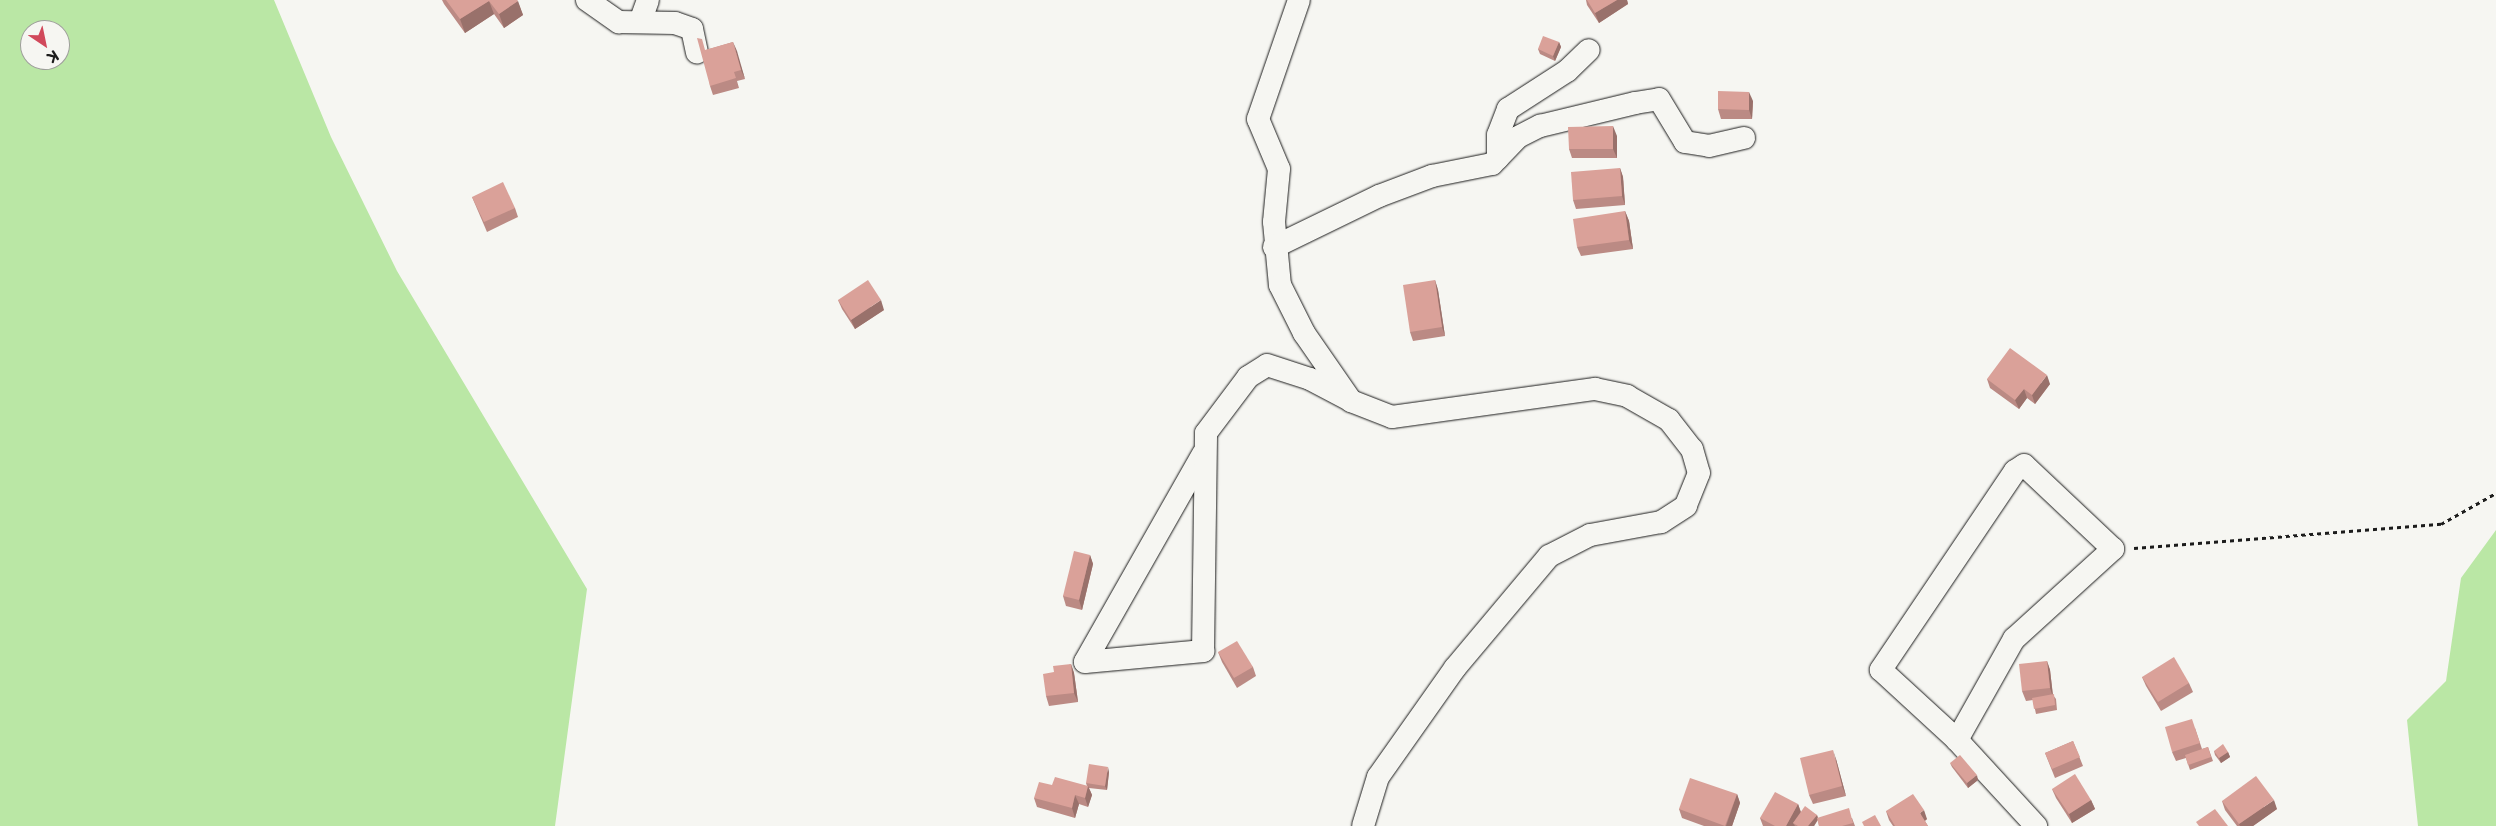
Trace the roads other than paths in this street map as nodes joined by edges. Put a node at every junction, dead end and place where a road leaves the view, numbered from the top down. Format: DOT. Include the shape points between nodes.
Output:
graph roads {
  1 [pos="587,0"];
  2 [pos="648,0"];
  3 [pos="1299,0"];
  4 [pos="640,22"];
  5 [pos="1589,50"];
  6 [pos="697,52"];
  7 [pos="1744,138"];
  8 [pos="1498,158"];
  9 [pos="1274,246"];
  10 [pos="1351,401"];
  11 [pos="1203,454"];
  12 [pos="1957,740"];
  13 [pos="1363,826"];
  14 [pos="2036,826"];
  1 -- 4 [label="street" via="619,22"];
  2 -- 4 [label="street"];
  3 -- 9 [label="street" via="1258,119 1279,169"];
  4 -- 6 [label="street" via="692,29"];
  5 -- 8 [label="street" via="1567,71 1508,108 1498,135"];
  7 -- 8 [label="street" via="1709,146 1685,142 1659,99 1540,126 1518,137"];
  8 -- 9 [label="street" via="1492,164 1432,176 1378,196"];
  9 -- 10 [label="street" via="1280,285 1292,310"];
  10 -- 11 [label="street" via="1310,379 1267,365 1248,378 1229,401 1206,433"];
  10 -- 13 [label="street" via="1392,417 1595,389 1627,396 1669,420 1692,449 1699,473 1686,506 1662,522 1590,535 1550,556 1455,668 1378,777"];
  11 -- 11 [label="street" via="1203,651 1085,662 1149,550"];
  12 -- 12 [label="street" via="1881,670 2015,471 2024,465 2113,549 2014,639"];
  12 -- 14 [label="street"];
}
